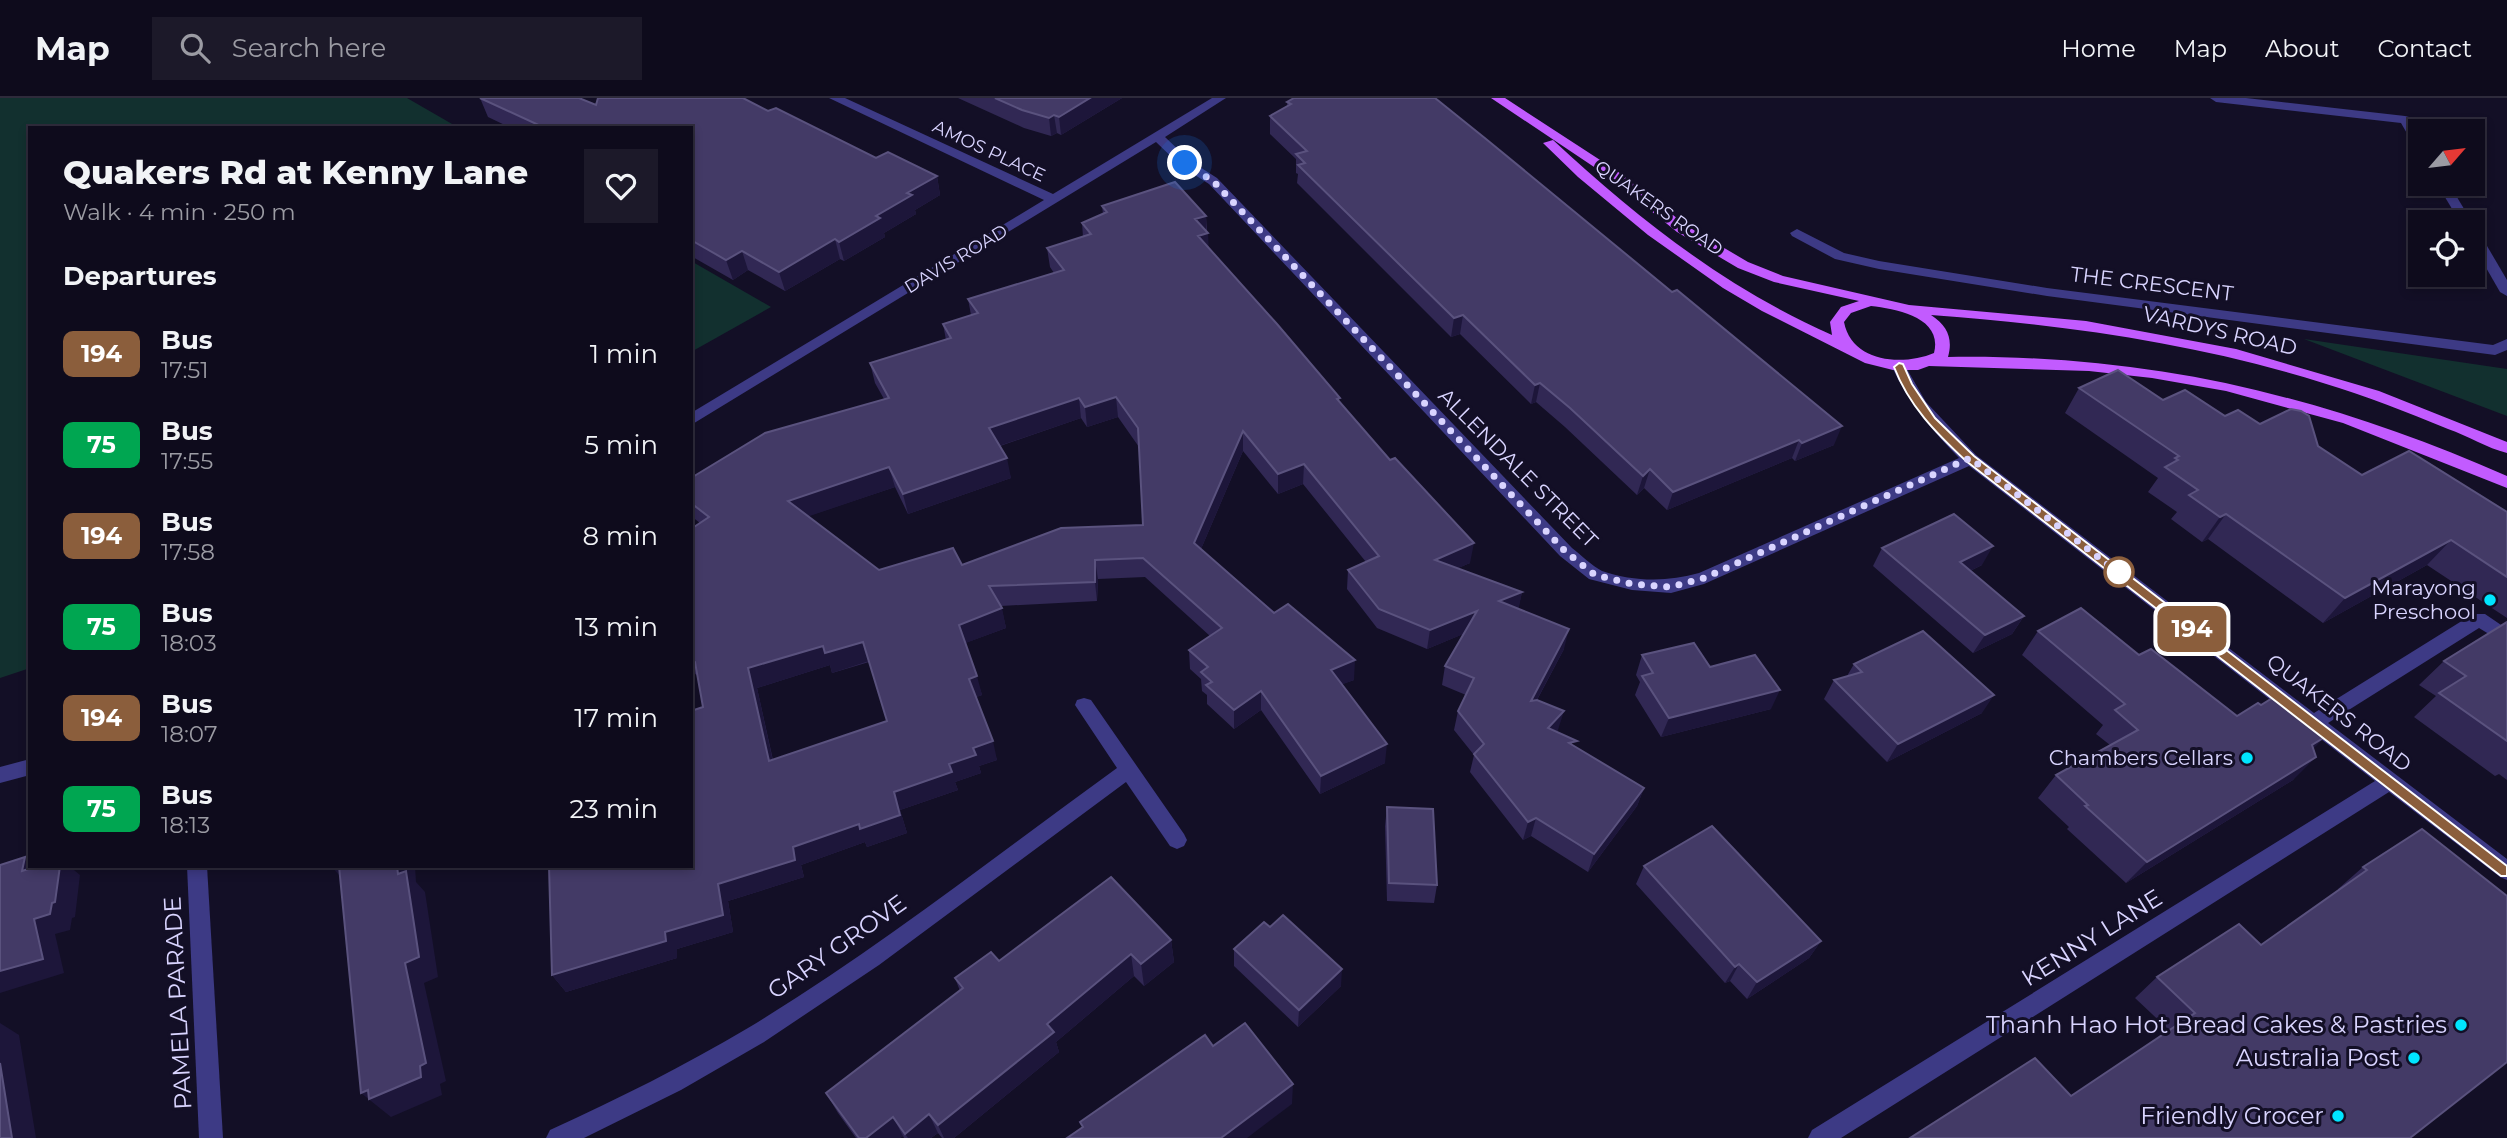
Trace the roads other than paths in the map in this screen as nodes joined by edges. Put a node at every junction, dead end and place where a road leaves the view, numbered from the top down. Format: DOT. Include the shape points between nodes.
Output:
graph roads {
  1 [pos="835,98"];
  2 [pos="1220,98"];
  3 [pos="1497,98"];
  4 [pos="2216,98"];
  5 [pos="1521,116"];
  6 [pos="2408,125"];
  7 [pos="1157,136"];
  8 [pos="1053,199"];
  9 [pos="1797,233"];
  10 [pos="2485,254"];
  11 [pos="2507,292"];
  12 [pos="1886,303"];
  13 [pos="1911,309"];
  14 [pos="2507,344"];
  15 [pos="1850,348"];
  16 [pos="1931,362"];
  17 [pos="1899,367"];
  18 [pos="693,419"];
  19 [pos="2507,448"];
  20 [pos="1970,458"];
  21 [pos="2507,482"];
  22 [pos="2507,638"];
  23 [pos="1084,705"];
  24 [pos="2314,722"];
  25 [pos="28,768"];
  26 [pos="1128,769"];
  27 [pos="0,775"];
  28 [pos="2390,781"];
  29 [pos="1177,840"];
  30 [pos="197,868"];
  31 [pos="2507,871"];
  32 [pos="211,1138"];
  33 [pos="558,1138"];
  34 [pos="1820,1138"];
  1 -- 8 [label="street, AMOS PLACE"];
  2 -- 7 [label="street, DAVIS ROAD"];
  3 -- 5 [label="main road, QUAKERS ROAD"];
  4 -- 6 [label="street" via="2405,120"];
  5 -- 12 [label="main road, QUAKERS ROAD" via="1612,174 1682,229 1743,265 1779,279"];
  5 -- 15 [label="main road, QUAKERS ROAD" via="1589,181 1695,264 1786,320"];
  7 -- 8 [label="street, DAVIS ROAD"];
  7 -- 20 [label="street, ALLENDALE STREET" via="1185,163 1213,181 1566,552 1595,575 1671,587 1704,578"];
  8 -- 18 [label="street, DAVIS ROAD"];
  9 -- 14 [label="street, THE CRESCENT" via="1840,256 2047,292 2495,350"];
  10 -- 11 [label="street"];
  12 -- 13 [label="main road, QUAKERS ROAD"];
  12 -- 15 [label="main road" via="1855,304 1843,310 1835,328"];
  13 -- 16 [label="main road" via="1926,317 1944,337 1941,356"];
  13 -- 19 [label="main road, VARDYS ROAD" via="2046,320 2245,355 2365,391"];
  15 -- 17 [label="main road, QUAKERS ROAD"];
  16 -- 17 [label="main road"];
  16 -- 21 [label="main road" via="2066,363 2185,378 2301,406 2419,444"];
  17 -- 20 [label="street, QUAKERS ROAD" via="1931,421"];
  20 -- 24 [label="street, QUAKERS ROAD"];
  22 -- 24 [label="street" via="2479,619"];
  23 -- 26 [label="street"];
  24 -- 28 [label="street, QUAKERS ROAD"];
  25 -- 27 [label="street"];
  26 -- 29 [label="street"];
  26 -- 33 [label="street, GARY GROVE" via="781,1019 654,1092"];
  28 -- 31 [label="street, QUAKERS ROAD"];
  28 -- 34 [label="street, KENNY LANE"];
  30 -- 32 [label="street, PAMELA PARADE"];
}
